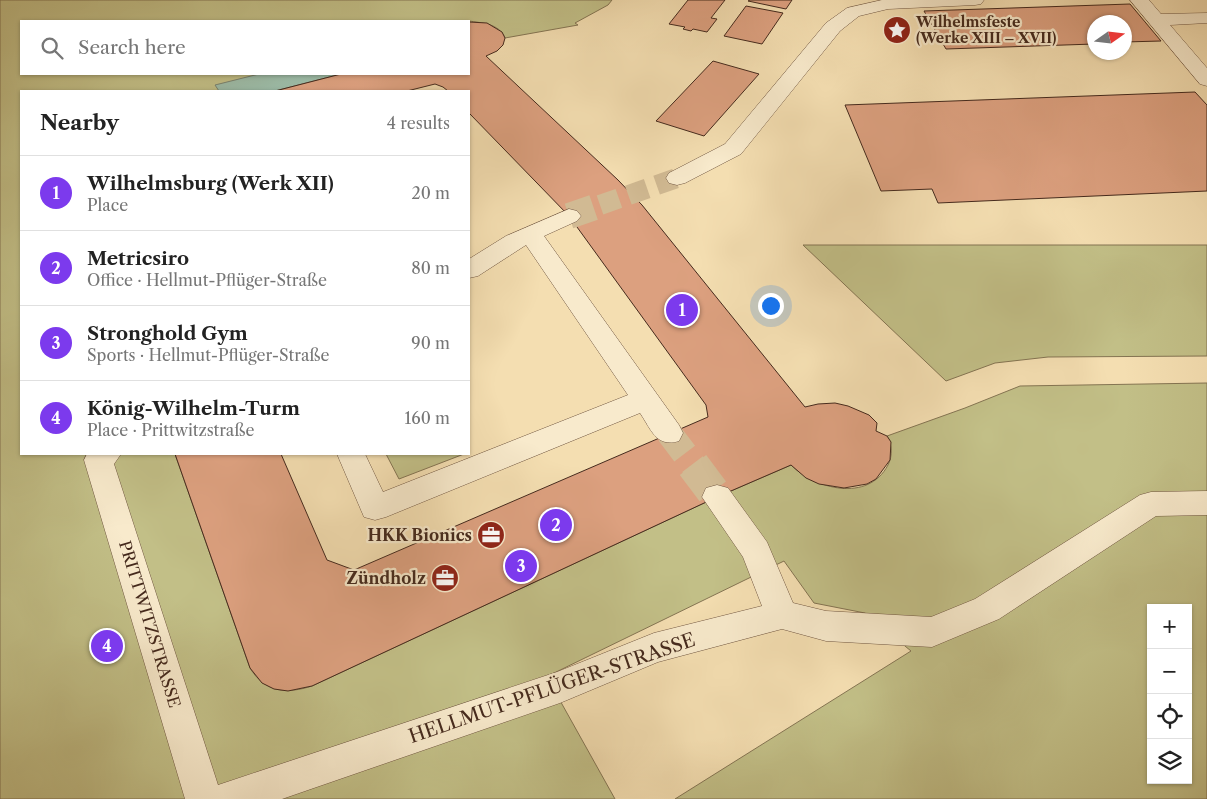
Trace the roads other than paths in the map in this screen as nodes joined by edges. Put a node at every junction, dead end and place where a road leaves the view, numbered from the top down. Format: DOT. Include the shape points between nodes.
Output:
graph roads {
  1 [pos="974,0"];
  2 [pos="1139,0"];
  3 [pos="887,2"];
  4 [pos="1207,18"];
  5 [pos="1158,20"];
  6 [pos="1207,80"];
  7 [pos="677,178"];
  8 [pos="569,216"];
  9 [pos="530,233"];
  10 [pos="470,269"];
  11 [pos="646,399"];
  12 [pos="669,433"];
  13 [pos="105,455"];
  14 [pos="351,455"];
  15 [pos="717,497"];
  16 [pos="1207,503"];
  17 [pos="782,615"];
  18 [pos="204,799"];
  19 [pos="228,799"];
  1 -- 3 [label="street"];
  2 -- 5 [label="street"];
  3 -- 7 [label="street" via="853,12 833,27 733,150"];
  4 -- 5 [label="street"];
  5 -- 6 [label="street"];
  8 -- 9 [label="street"];
  9 -- 10 [label="street"];
  9 -- 11 [label="street"];
  11 -- 12 [label="street"];
  11 -- 14 [label="street" via="376,508"];
  13 -- 18 [label="street, PRITTWITZSTRASSE" via="98,460"];
  15 -- 17 [label="street" via="756,551"];
  16 -- 17 [label="street, HELLMUT-PFLÜGER-STRASSE" via="1151,504 987,609 932,632 826,626"];
  17 -- 19 [label="street, HELLMUT-PFLÜGER-STRASSE" via="654,648 560,687"];
}
